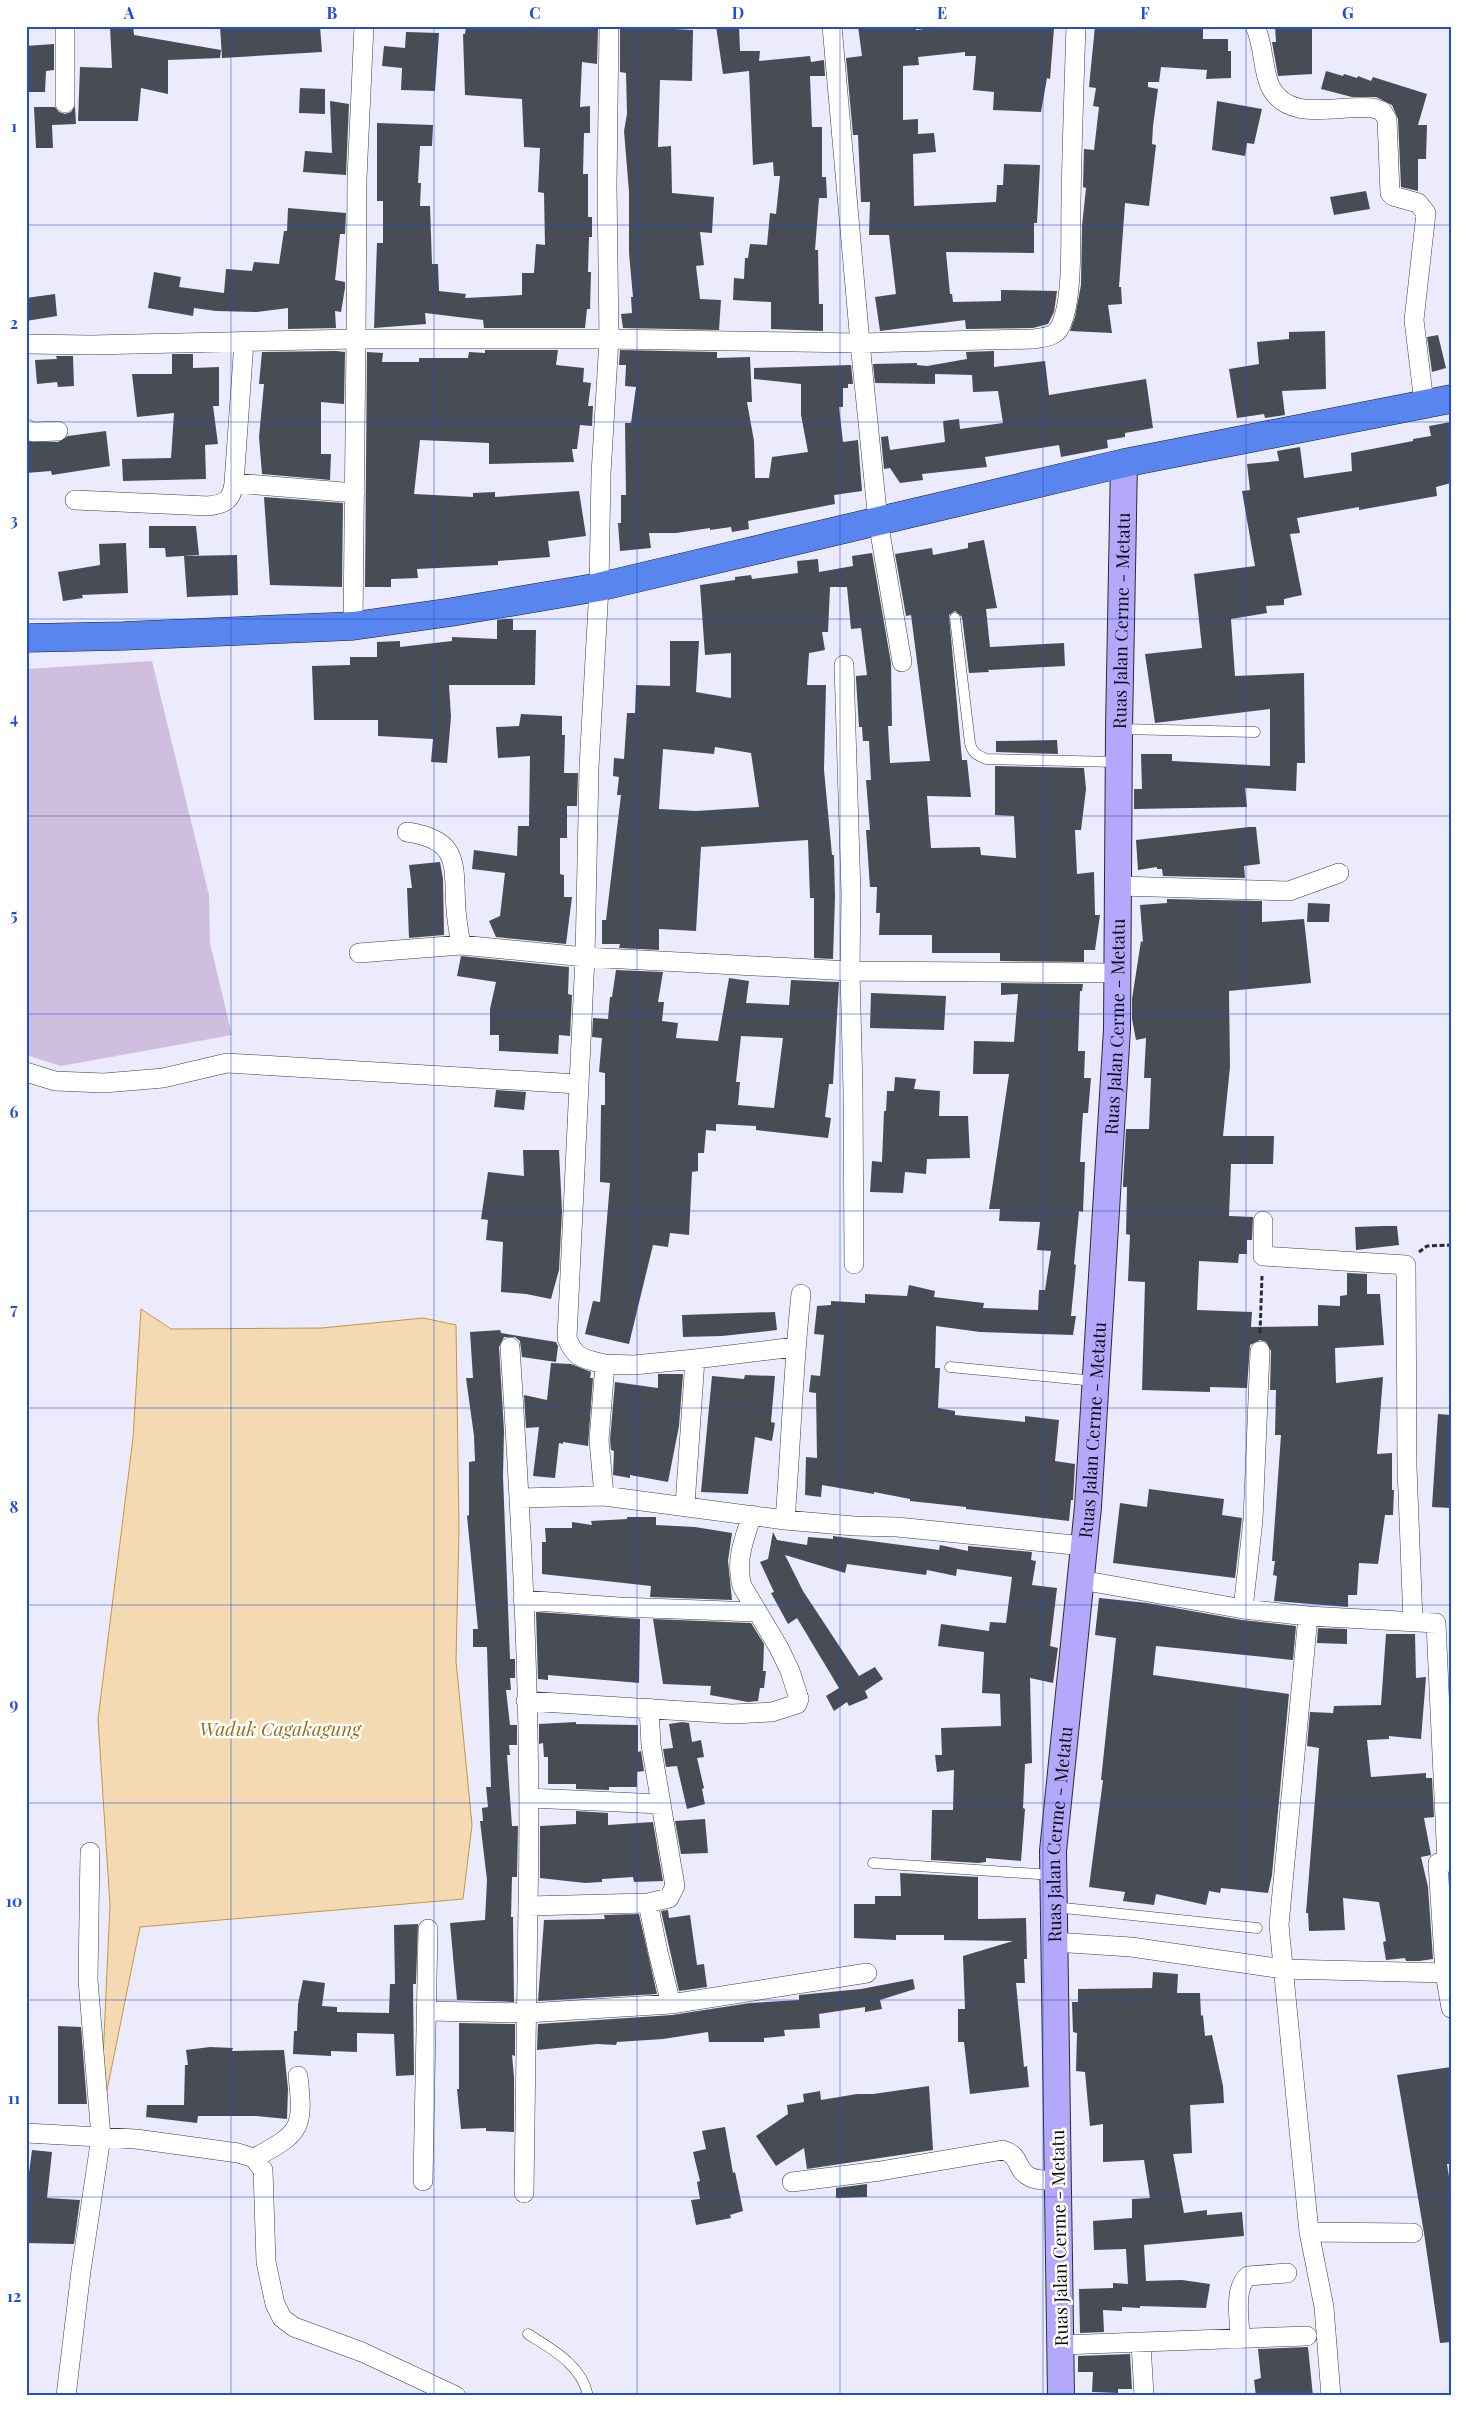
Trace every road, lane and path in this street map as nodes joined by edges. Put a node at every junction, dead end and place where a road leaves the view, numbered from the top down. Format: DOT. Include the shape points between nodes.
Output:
graph roads {
  1 [pos="65,26"];
  2 [pos="364,26"];
  3 [pos="609,26"];
  4 [pos="832,26"];
  5 [pos="1076,26"];
  6 [pos="1255,26"];
  7 [pos="65,103"];
  8 [pos="356,338"];
  9 [pos="609,339"];
  10 [pos="244,342"];
  11 [pos="860,343"];
  12 [pos="26,344"];
  13 [pos="1451,399"];
  14 [pos="1424,403"];
  15 [pos="26,429"];
  16 [pos="58,431"];
  17 [pos="1124,463"];
  18 [pos="234,483"];
  19 [pos="355,493"];
  20 [pos="75,500"];
  21 [pos="878,521"];
  22 [pos="599,587"];
  23 [pos="956,618"];
  24 [pos="353,626"];
  25 [pos="26,638"];
  26 [pos="902,662"];
  27 [pos="844,665"];
  28 [pos="1119,729"];
  29 [pos="1255,732"];
  30 [pos="1120,762"];
  31 [pos="406,832"];
  32 [pos="1339,873"];
  33 [pos="1120,886"];
  34 [pos="461,945"];
  35 [pos="359,953"];
  36 [pos="585,957"];
  37 [pos="850,971"];
  38 [pos="1118,973"];
  39 [pos="26,1072"];
  40 [pos="578,1084"];
  41 [pos="1263,1220"];
  42 [pos="1451,1245"];
  43 [pos="1427,1246"];
  44 [pos="1262,1256"];
  45 [pos="854,1264"];
  46 [pos="801,1294"];
  47 [pos="510,1346"];
  48 [pos="795,1347"];
  49 [pos="1260,1351"];
  50 [pos="695,1359"];
  51 [pos="604,1364"];
  52 [pos="950,1367"];
  53 [pos="1096,1381"];
  54 [pos="604,1496"];
  55 [pos="519,1498"];
  56 [pos="685,1505"];
  57 [pos="752,1515"];
  58 [pos="785,1520"];
  59 [pos="1084,1546"];
  60 [pos="1081,1580"];
  61 [pos="523,1600"];
  62 [pos="1243,1609"];
  63 [pos="756,1612"];
  64 [pos="1308,1616"];
  65 [pos="1413,1622"];
  66 [pos="1443,1623"];
  67 [pos="526,1700"];
  68 [pos="649,1708"];
  69 [pos="530,1798"];
  70 [pos="661,1804"];
  71 [pos="90,1852"];
  72 [pos="1449,1862"];
  73 [pos="873,1863"];
  74 [pos="1053,1875"];
  75 [pos="648,1903"];
  76 [pos="528,1906"];
  77 [pos="1053,1906"];
  78 [pos="1257,1928"];
  79 [pos="428,1929"];
  80 [pos="1054,1942"];
  81 [pos="1283,1969"];
  82 [pos="867,1973"];
  83 [pos="1445,1973"];
  84 [pos="671,2004"];
  85 [pos="1451,2008"];
  86 [pos="427,2011"];
  87 [pos="527,2013"];
  88 [pos="298,2076"];
  89 [pos="26,2132"];
  90 [pos="101,2137"];
  91 [pos="254,2158"];
  92 [pos="424,2181"];
  93 [pos="1057,2181"];
  94 [pos="792,2182"];
  95 [pos="524,2193"];
  96 [pos="1309,2232"];
  97 [pos="1413,2233"];
  98 [pos="1287,2273"];
  99 [pos="528,2334"];
  100 [pos="1307,2336"];
  101 [pos="1240,2339"];
  102 [pos="1141,2343"];
  103 [pos="1061,2345"];
  104 [pos="453,2395"];
  105 [pos="66,2396"];
  106 [pos="588,2396"];
  107 [pos="1061,2396"];
  108 [pos="1144,2396"];
  109 [pos="1331,2396"];
  1 -- 7 [label="street"];
  2 -- 8 [label="street" via="357,178"];
  3 -- 9 [label="street"];
  4 -- 11 [label="street"];
  5 -- 11 [label="street" via="1070,261 1067,300 1056,332 1034,339"];
  6 -- 14 [label="street" via="1270,86 1281,102 1298,109 1372,108 1382,112 1387,119 1390,193 1418,204 1426,212 1414,320"];
  8 -- 9 [label="street"];
  8 -- 10 [label="street"];
  8 -- 19 [label="street"];
  9 -- 11 [label="street"];
  9 -- 22 [label="street" via="601,474"];
  10 -- 12 [label="street"];
  10 -- 18 [label="street"];
  11 -- 21 [label="street"];
  13 -- 14 [label="highway"];
  14 -- 17 [label="highway"];
  15 -- 16 [label="street" via="33,432"];
  17 -- 21 [label="highway"];
  17 -- 28 [label="main road, Ruas Jalan Cerme - Metatu"];
  18 -- 19 [label="street"];
  18 -- 20 [label="street" via="228,500 208,506"];
  19 -- 24 [label="street"];
  21 -- 22 [label="highway"];
  21 -- 26 [label="street"];
  22 -- 24 [label="highway"];
  22 -- 36 [label="street" via="589,766"];
  23 -- 30 [label="lane" via="971,750 976,755 986,759"];
  24 -- 25 [label="highway"];
  27 -- 37 [label="street" via="851,894"];
  28 -- 29 [label="lane"];
  28 -- 30 [label="main road, Ruas Jalan Cerme - Metatu"];
  30 -- 33 [label="main road, Ruas Jalan Cerme - Metatu"];
  31 -- 34 [label="street" via="428,835 449,853 454,867"];
  32 -- 33 [label="street" via="1289,891"];
  33 -- 38 [label="main road, Ruas Jalan Cerme - Metatu"];
  34 -- 35 [label="street"];
  34 -- 36 [label="street"];
  36 -- 37 [label="street"];
  36 -- 40 [label="street"];
  37 -- 38 [label="street"];
  37 -- 45 [label="street"];
  38 -- 53 [label="main road, Ruas Jalan Cerme - Metatu"];
  39 -- 40 [label="street" via="55,1081 104,1083 164,1078 227,1063"];
  40 -- 51 [label="street" via="567,1338 572,1352"];
  41 -- 44 [label="street"];
  42 -- 43 [label="path"];
  44 -- 49 [label="path"];
  44 -- 65 [label="street" via="1406,1264 1406,1467"];
  46 -- 48 [label="street"];
  47 -- 55 [label="street"];
  48 -- 50 [label="street"];
  48 -- 58 [label="street"];
  49 -- 62 [label="street" via="1253,1520"];
  50 -- 51 [label="street" via="634,1365"];
  50 -- 56 [label="street"];
  51 -- 54 [label="street" via="599,1440"];
  52 -- 53 [label="lane"];
  53 -- 59 [label="main road, Ruas Jalan Cerme - Metatu"];
  54 -- 55 [label="street"];
  54 -- 56 [label="street"];
  55 -- 61 [label="street"];
  56 -- 57 [label="street"];
  57 -- 58 [label="street"];
  57 -- 63 [label="street" via="738,1566 742,1586"];
  58 -- 59 [label="street" via="898,1527"];
  59 -- 60 [label="main road, Ruas Jalan Cerme - Metatu"];
  60 -- 62 [label="street"];
  60 -- 74 [label="main road, Ruas Jalan Cerme - Metatu"];
  61 -- 63 [label="street"];
  61 -- 67 [label="street"];
  62 -- 64 [label="street"];
  63 -- 68 [label="street" via="790,1671 799,1698 797,1704 772,1712 732,1714"];
  64 -- 65 [label="street"];
  64 -- 81 [label="street" via="1279,1925"];
  65 -- 66 [label="street"];
  66 -- 72 [label="street"];
  67 -- 68 [label="street"];
  67 -- 69 [label="street"];
  68 -- 70 [label="street" via="651,1745"];
  69 -- 70 [label="street"];
  69 -- 76 [label="street"];
  70 -- 75 [label="street" via="676,1886 669,1898"];
  71 -- 90 [label="street" via="88,1980"];
  72 -- 83 [label="street" via="1438,1863"];
  73 -- 74 [label="lane"];
  74 -- 77 [label="main road, Ruas Jalan Cerme - Metatu"];
  75 -- 76 [label="street"];
  75 -- 84 [label="street"];
  76 -- 87 [label="street"];
  77 -- 78 [label="lane"];
  77 -- 80 [label="main road, Ruas Jalan Cerme - Metatu"];
  79 -- 86 [label="street"];
  80 -- 81 [label="street" via="1131,1947"];
  80 -- 93 [label="main road, Ruas Jalan Cerme - Metatu"];
  81 -- 83 [label="street"];
  81 -- 96 [label="street"];
  82 -- 84 [label="street"];
  83 -- 85 [label="street"];
  84 -- 87 [label="street"];
  86 -- 87 [label="street"];
  86 -- 92 [label="street"];
  87 -- 95 [label="street"];
  88 -- 91 [label="street" via="300,2122 288,2137"];
  89 -- 90 [label="street"];
  90 -- 91 [label="street" via="238,2153"];
  90 -- 105 [label="street"];
  91 -- 104 [label="street" via="263,2170 266,2262 275,2304 282,2318 294,2327 362,2352"];
  93 -- 94 [label="street" via="1027,2176 1017,2158 1003,2150"];
  93 -- 103 [label="main road, Ruas Jalan Cerme - Metatu"];
  96 -- 97 [label="street"];
  96 -- 109 [label="street" via="1324,2307"];
  98 -- 101 [label="street" via="1248,2276 1243,2280 1239,2294"];
  99 -- 106 [label="lane" via="576,2368"];
  100 -- 101 [label="street"];
  101 -- 102 [label="street"];
  102 -- 103 [label="street"];
  102 -- 108 [label="street"];
  103 -- 107 [label="main road, Ruas Jalan Cerme - Metatu"];
}
